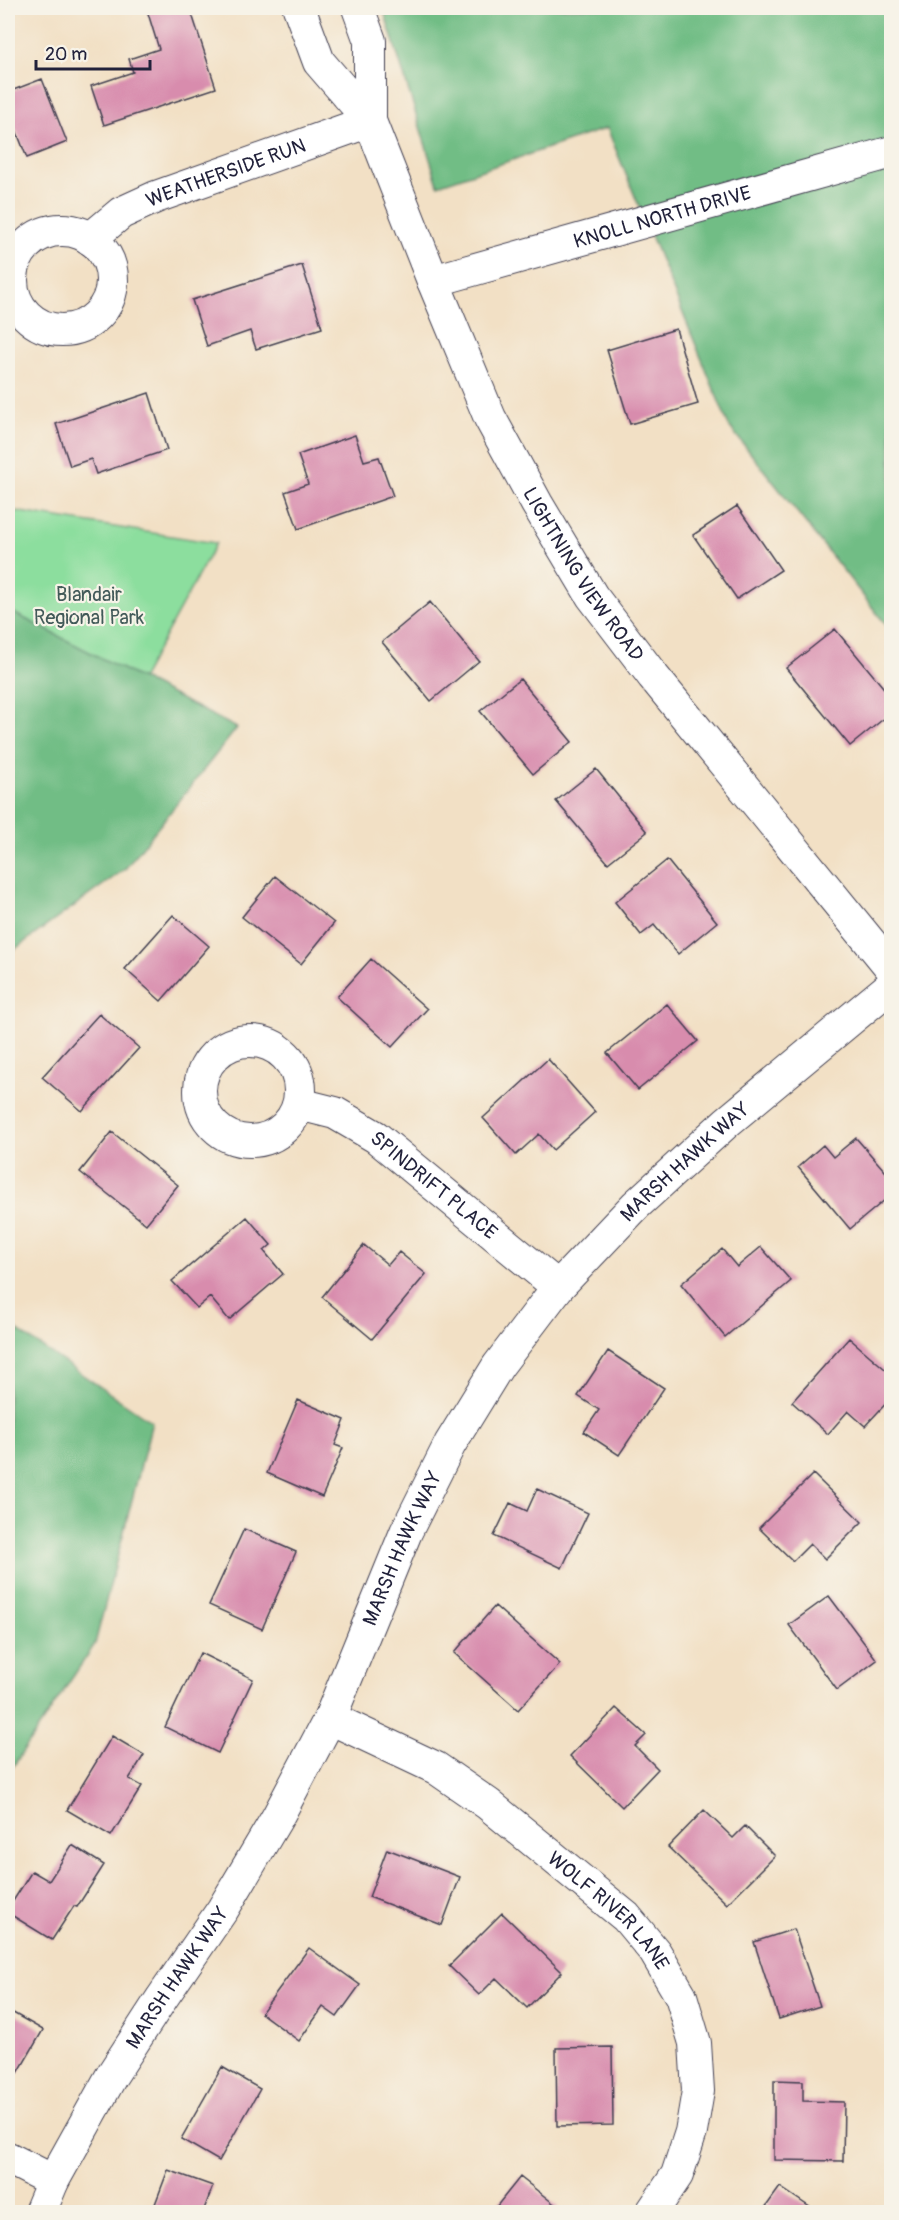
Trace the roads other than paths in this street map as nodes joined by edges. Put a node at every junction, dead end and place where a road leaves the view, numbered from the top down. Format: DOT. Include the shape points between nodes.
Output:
graph roads {
  1 [pos="299,8"];
  2 [pos="358,8"];
  3 [pos="370,121"];
  4 [pos="891,152"];
  5 [pos="90,239"];
  6 [pos="432,282"];
  7 [pos="891,969"];
  8 [pos="891,985"];
  9 [pos="299,1104"];
  10 [pos="558,1287"];
  11 [pos="330,1718"];
  12 [pos="8,2158"];
  13 [pos="52,2181"];
  14 [pos="40,2212"];
  15 [pos="652,2212"];
  1 -- 3 [label="street, LIGHTNING VIEW ROAD" via="319,62"];
  2 -- 3 [label="street, LIGHTNING VIEW ROAD" via="370,41"];
  3 -- 5 [label="street, WEATHERSIDE RUN" via="156,197 121,213"];
  3 -- 6 [label="street, LIGHTNING VIEW ROAD"];
  4 -- 6 [label="street, KNOLL NORTH DRIVE"];
  6 -- 7 [label="street, LIGHTNING VIEW ROAD" via="490,417 592,596"];
  8 -- 10 [label="street, MARSH HAWK WAY" via="727,1122 636,1205"];
  9 -- 10 [label="street, SPINDRIFT PLACE" via="335,1113 376,1137"];
  10 -- 11 [label="street, MARSH HAWK WAY" via="498,1366 450,1444 406,1532"];
  11 -- 13 [label="street, MARSH HAWK WAY" via="223,1909 112,2075"];
  11 -- 15 [label="street, WOLF RIVER LANE" via="436,1768 488,1804 626,1917 655,1952 681,1996 695,2043 698,2091 691,2132 677,2175"];
  12 -- 13 [label="street"];
  13 -- 14 [label="street, MARSH HAWK WAY"];
}
